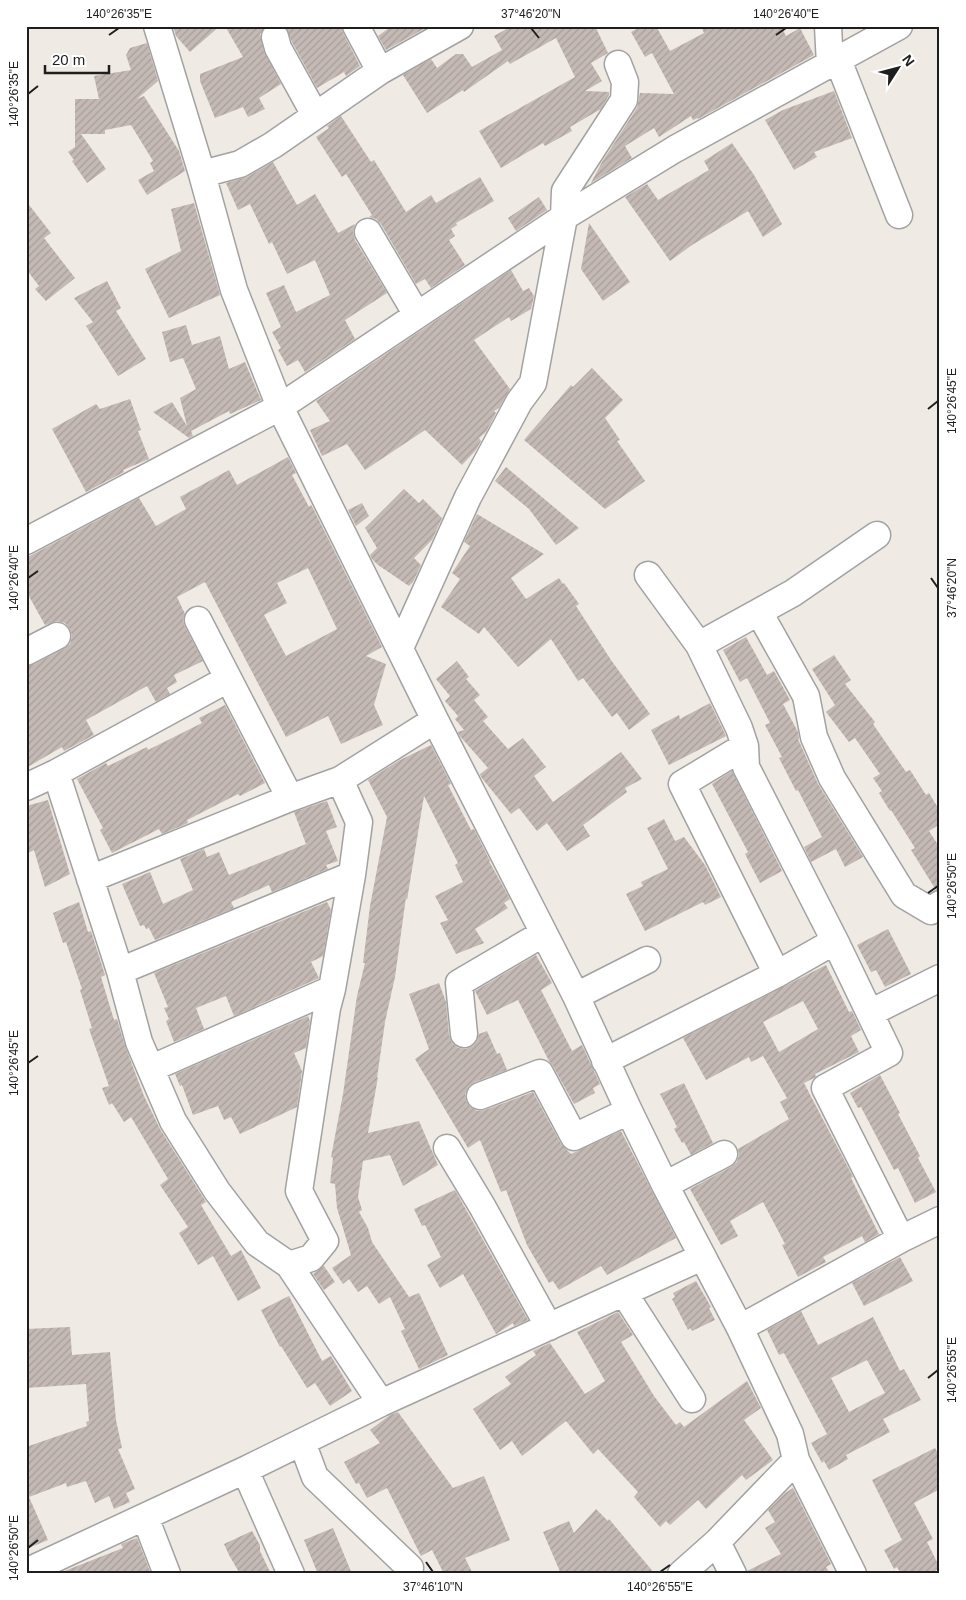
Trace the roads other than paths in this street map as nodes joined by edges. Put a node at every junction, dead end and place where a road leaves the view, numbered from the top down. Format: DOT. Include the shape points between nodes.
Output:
graph roads {
  1 [pos="157,26"];
  2 [pos="356,26"];
  3 [pos="828,26"];
  4 [pos="899,26"];
  5 [pos="452,28"];
  6 [pos="275,38"];
  7 [pos="834,62"];
  8 [pos="618,64"];
  9 [pos="380,71"];
  10 [pos="314,115"];
  11 [pos="202,174"];
  12 [pos="899,215"];
  13 [pos="564,217"];
  14 [pos="368,232"];
  15 [pos="417,315"];
  16 [pos="280,407"];
  17 [pos="877,535"];
  18 [pos="26,541"];
  19 [pos="648,574"];
  20 [pos="759,612"];
  21 [pos="198,620"];
  22 [pos="57,636"];
  23 [pos="699,645"];
  24 [pos="400,648"];
  25 [pos="26,652"];
  26 [pos="228,678"];
  27 [pos="435,720"];
  28 [pos="745,746"];
  29 [pos="56,773"];
  30 [pos="340,780"];
  31 [pos="26,787"];
  32 [pos="290,798"];
  33 [pos="352,875"];
  34 [pos="90,879"];
  35 [pos="937,913"];
  36 [pos="544,933"];
  37 [pos="835,941"];
  38 [pos="647,960"];
  39 [pos="120,971"];
  40 [pos="777,974"];
  41 [pos="940,978"];
  42 [pos="332,989"];
  43 [pos="576,996"];
  44 [pos="870,1013"];
  45 [pos="464,1034"];
  46 [pos="605,1061"];
  47 [pos="152,1068"];
  48 [pos="480,1096"];
  49 [pos="629,1111"];
  50 [pos="447,1148"];
  51 [pos="724,1154"];
  52 [pos="665,1185"];
  53 [pos="940,1220"];
  54 [pos="901,1240"];
  55 [pos="702,1257"];
  56 [pos="289,1265"];
  57 [pos="624,1293"];
  58 [pos="549,1327"];
  59 [pos="740,1328"];
  60 [pos="692,1399"];
  61 [pos="381,1403"];
  62 [pos="302,1442"];
  63 [pos="796,1460"];
  64 [pos="245,1470"];
  65 [pos="144,1517"];
  66 [pos="717,1542"];
  67 [pos="67,1565"];
  68 [pos="410,1568"];
  69 [pos="26,1572"];
  70 [pos="167,1574"];
  71 [pos="291,1574"];
  72 [pos="682,1574"];
  73 [pos="733,1574"];
  74 [pos="853,1574"];
  1 -- 11 [label="street"];
  2 -- 9 [label="street"];
  3 -- 7 [label="street"];
  4 -- 7 [label="street"];
  5 -- 9 [label="street"];
  6 -- 10 [label="street"];
  7 -- 12 [label="street"];
  7 -- 13 [label="street" via="675,148"];
  8 -- 13 [label="street" via="625,82 624,100 565,191"];
  9 -- 10 [label="street"];
  10 -- 11 [label="street" via="240,164"];
  11 -- 16 [label="street" via="234,290"];
  13 -- 15 [label="street"];
  13 -- 24 [label="street" via="533,383 519,402 468,497"];
  14 -- 15 [label="street"];
  15 -- 16 [label="street"];
  16 -- 18 [label="street"];
  16 -- 24 [label="street"];
  17 -- 20 [label="street" via="793,593"];
  19 -- 23 [label="street"];
  20 -- 23 [label="street"];
  20 -- 35 [label="street" via="806,696 814,737 832,778 904,895"];
  21 -- 26 [label="street"];
  22 -- 25 [label="street"];
  23 -- 28 [label="street"];
  24 -- 27 [label="street"];
  26 -- 29 [label="street"];
  26 -- 32 [label="street"];
  27 -- 30 [label="street"];
  27 -- 36 [label="street"];
  28 -- 37 [label="street" via="746,768"];
  28 -- 40 [label="street" via="682,784"];
  29 -- 31 [label="street"];
  29 -- 34 [label="street"];
  30 -- 32 [label="street"];
  30 -- 33 [label="street" via="359,822"];
  32 -- 34 [label="street"];
  33 -- 39 [label="street"];
  33 -- 42 [label="street"];
  34 -- 39 [label="street"];
  36 -- 43 [label="street"];
  36 -- 45 [label="street" via="460,982"];
  37 -- 40 [label="street"];
  37 -- 44 [label="street"];
  38 -- 43 [label="street"];
  39 -- 47 [label="street" via="139,1042"];
  40 -- 46 [label="street"];
  41 -- 44 [label="street"];
  42 -- 47 [label="street"];
  42 -- 56 [label="street" via="299,1191 325,1241 312,1258"];
  43 -- 46 [label="street"];
  44 -- 54 [label="street" via="889,1053 825,1088"];
  46 -- 49 [label="street"];
  47 -- 56 [label="street" via="173,1121 217,1192 257,1242"];
  48 -- 49 [label="street" via="540,1073 574,1137"];
  49 -- 52 [label="street"];
  50 -- 58 [label="street"];
  51 -- 52 [label="street"];
  52 -- 55 [label="street"];
  53 -- 54 [label="street"];
  54 -- 59 [label="street"];
  55 -- 57 [label="street"];
  55 -- 59 [label="street"];
  56 -- 61 [label="street"];
  57 -- 58 [label="street"];
  57 -- 60 [label="street"];
  58 -- 61 [label="street"];
  59 -- 63 [label="street" via="790,1434"];
  61 -- 62 [label="street"];
  62 -- 64 [label="street"];
  62 -- 68 [label="street" via="315,1477"];
  63 -- 66 [label="street"];
  63 -- 74 [label="street"];
  64 -- 65 [label="street"];
  64 -- 71 [label="street"];
  65 -- 67 [label="street"];
  65 -- 70 [label="street"];
  66 -- 72 [label="street"];
  66 -- 73 [label="street"];
  67 -- 69 [label="street"];
}
